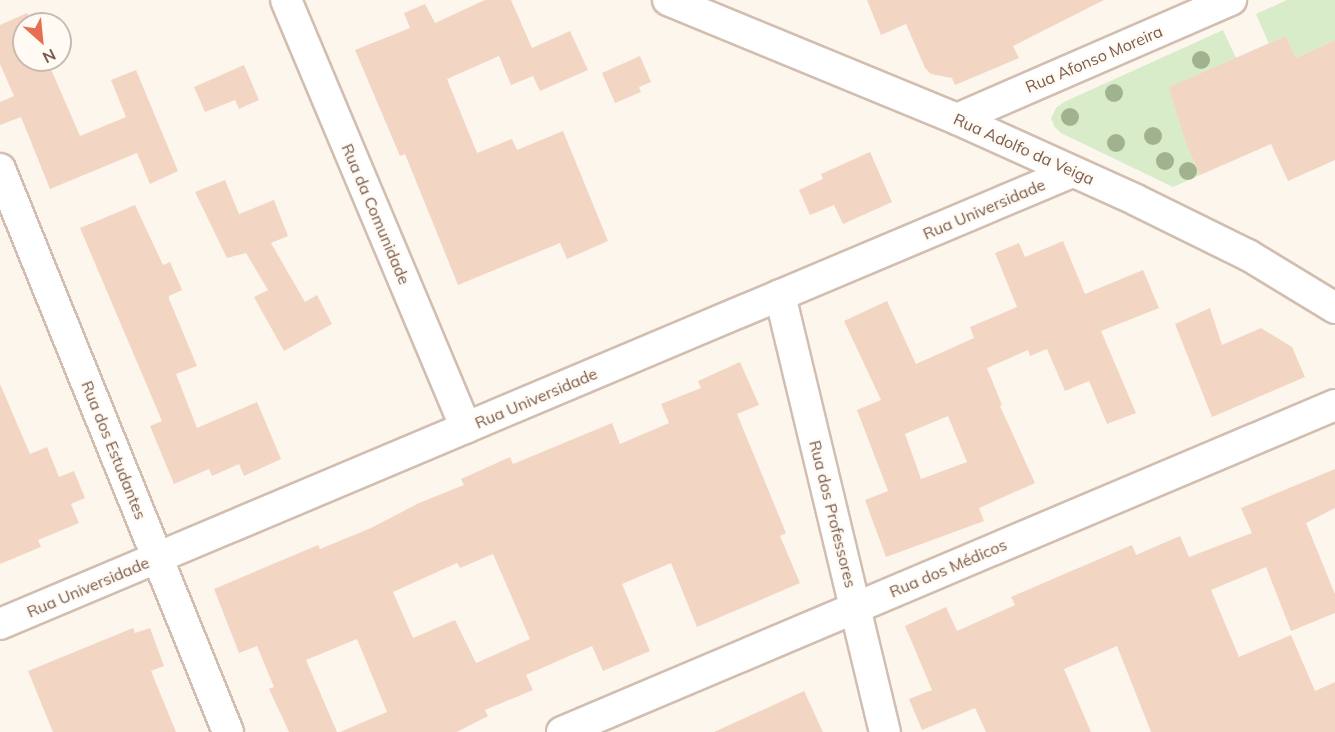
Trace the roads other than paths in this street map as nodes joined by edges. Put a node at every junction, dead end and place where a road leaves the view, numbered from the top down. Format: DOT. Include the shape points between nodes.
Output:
graph roads {
  1 [pos="285,0"];
  2 [pos="668,0"];
  3 [pos="1231,0"];
  4 [pos="957,119"];
  5 [pos="0,169"];
  6 [pos="1072,172"];
  7 [pos="780,295"];
  8 [pos="1335,308"];
  9 [pos="1335,405"];
  10 [pos="466,428"];
  11 [pos="157,558"];
  12 [pos="855,608"];
  13 [pos="0,624"];
  14 [pos="228,732"];
  15 [pos="562,732"];
  16 [pos="885,732"];
  1 -- 10 [label="street, Rua da Comunidade"];
  2 -- 4 [label="street, Rua Adolfo da Veiga"];
  3 -- 4 [label="street, Rua Afonso Moreira"];
  4 -- 6 [label="street, Rua Adolfo da Veiga"];
  5 -- 11 [label="street, Rua dos Estudantes"];
  6 -- 7 [label="street, Rua Universidade"];
  6 -- 8 [label="street, Rua Adolfo da Veiga" via="1248,255"];
  7 -- 10 [label="street, Rua Universidade"];
  7 -- 12 [label="street, Rua dos Professores"];
  9 -- 12 [label="street, Rua dos Médicos"];
  10 -- 11 [label="street, Rua Universidade"];
  11 -- 13 [label="street, Rua Universidade"];
  11 -- 14 [label="street, Rua dos Estudantes"];
  12 -- 15 [label="street, Rua dos Médicos"];
  12 -- 16 [label="street, Rua dos Professores"];
}
